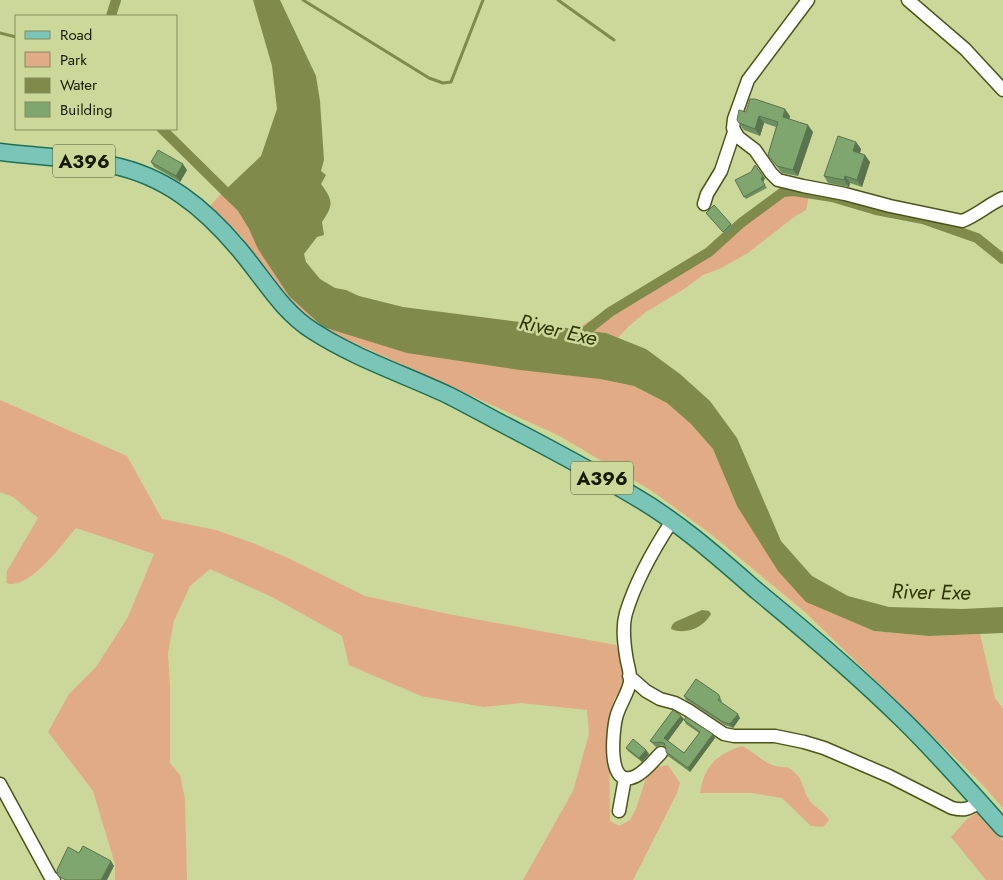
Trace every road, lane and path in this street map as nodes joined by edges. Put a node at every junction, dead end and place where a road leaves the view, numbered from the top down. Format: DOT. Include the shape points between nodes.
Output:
graph roads {
  1 [pos="808,0"];
  2 [pos="908,0"];
  3 [pos="1003,90"];
  4 [pos="734,132"];
  5 [pos="0,152"];
  6 [pos="1003,198"];
  7 [pos="704,204"];
  8 [pos="672,521"];
  9 [pos="630,676"];
  10 [pos="661,753"];
  11 [pos="626,778"];
  12 [pos="0,784"];
  13 [pos="980,801"];
  14 [pos="619,811"];
  15 [pos="1003,828"];
  16 [pos="54,880"];
  1 -- 4 [label="street" via="748,80 734,119"];
  2 -- 3 [label="street" via="964,49"];
  4 -- 6 [label="street" via="755,150 778,180 962,221"];
  4 -- 7 [label="street" via="721,171"];
  5 -- 8 [label="main road, A396" via="111,164 139,172 165,185 192,201 213,220 285,307 314,332 450,396 568,458"];
  8 -- 9 [label="street" via="654,549 625,617 624,635"];
  8 -- 13 [label="main road, A396" via="811,635 901,718"];
  9 -- 11 [label="street" via="616,718 613,760 619,775"];
  9 -- 13 [label="street" via="646,691 688,710 724,734 775,736 824,748 952,808 960,810"];
  10 -- 11 [label="street" via="635,777"];
  11 -- 14 [label="street"];
  12 -- 16 [label="street"];
  13 -- 15 [label="main road, A396"];
}
